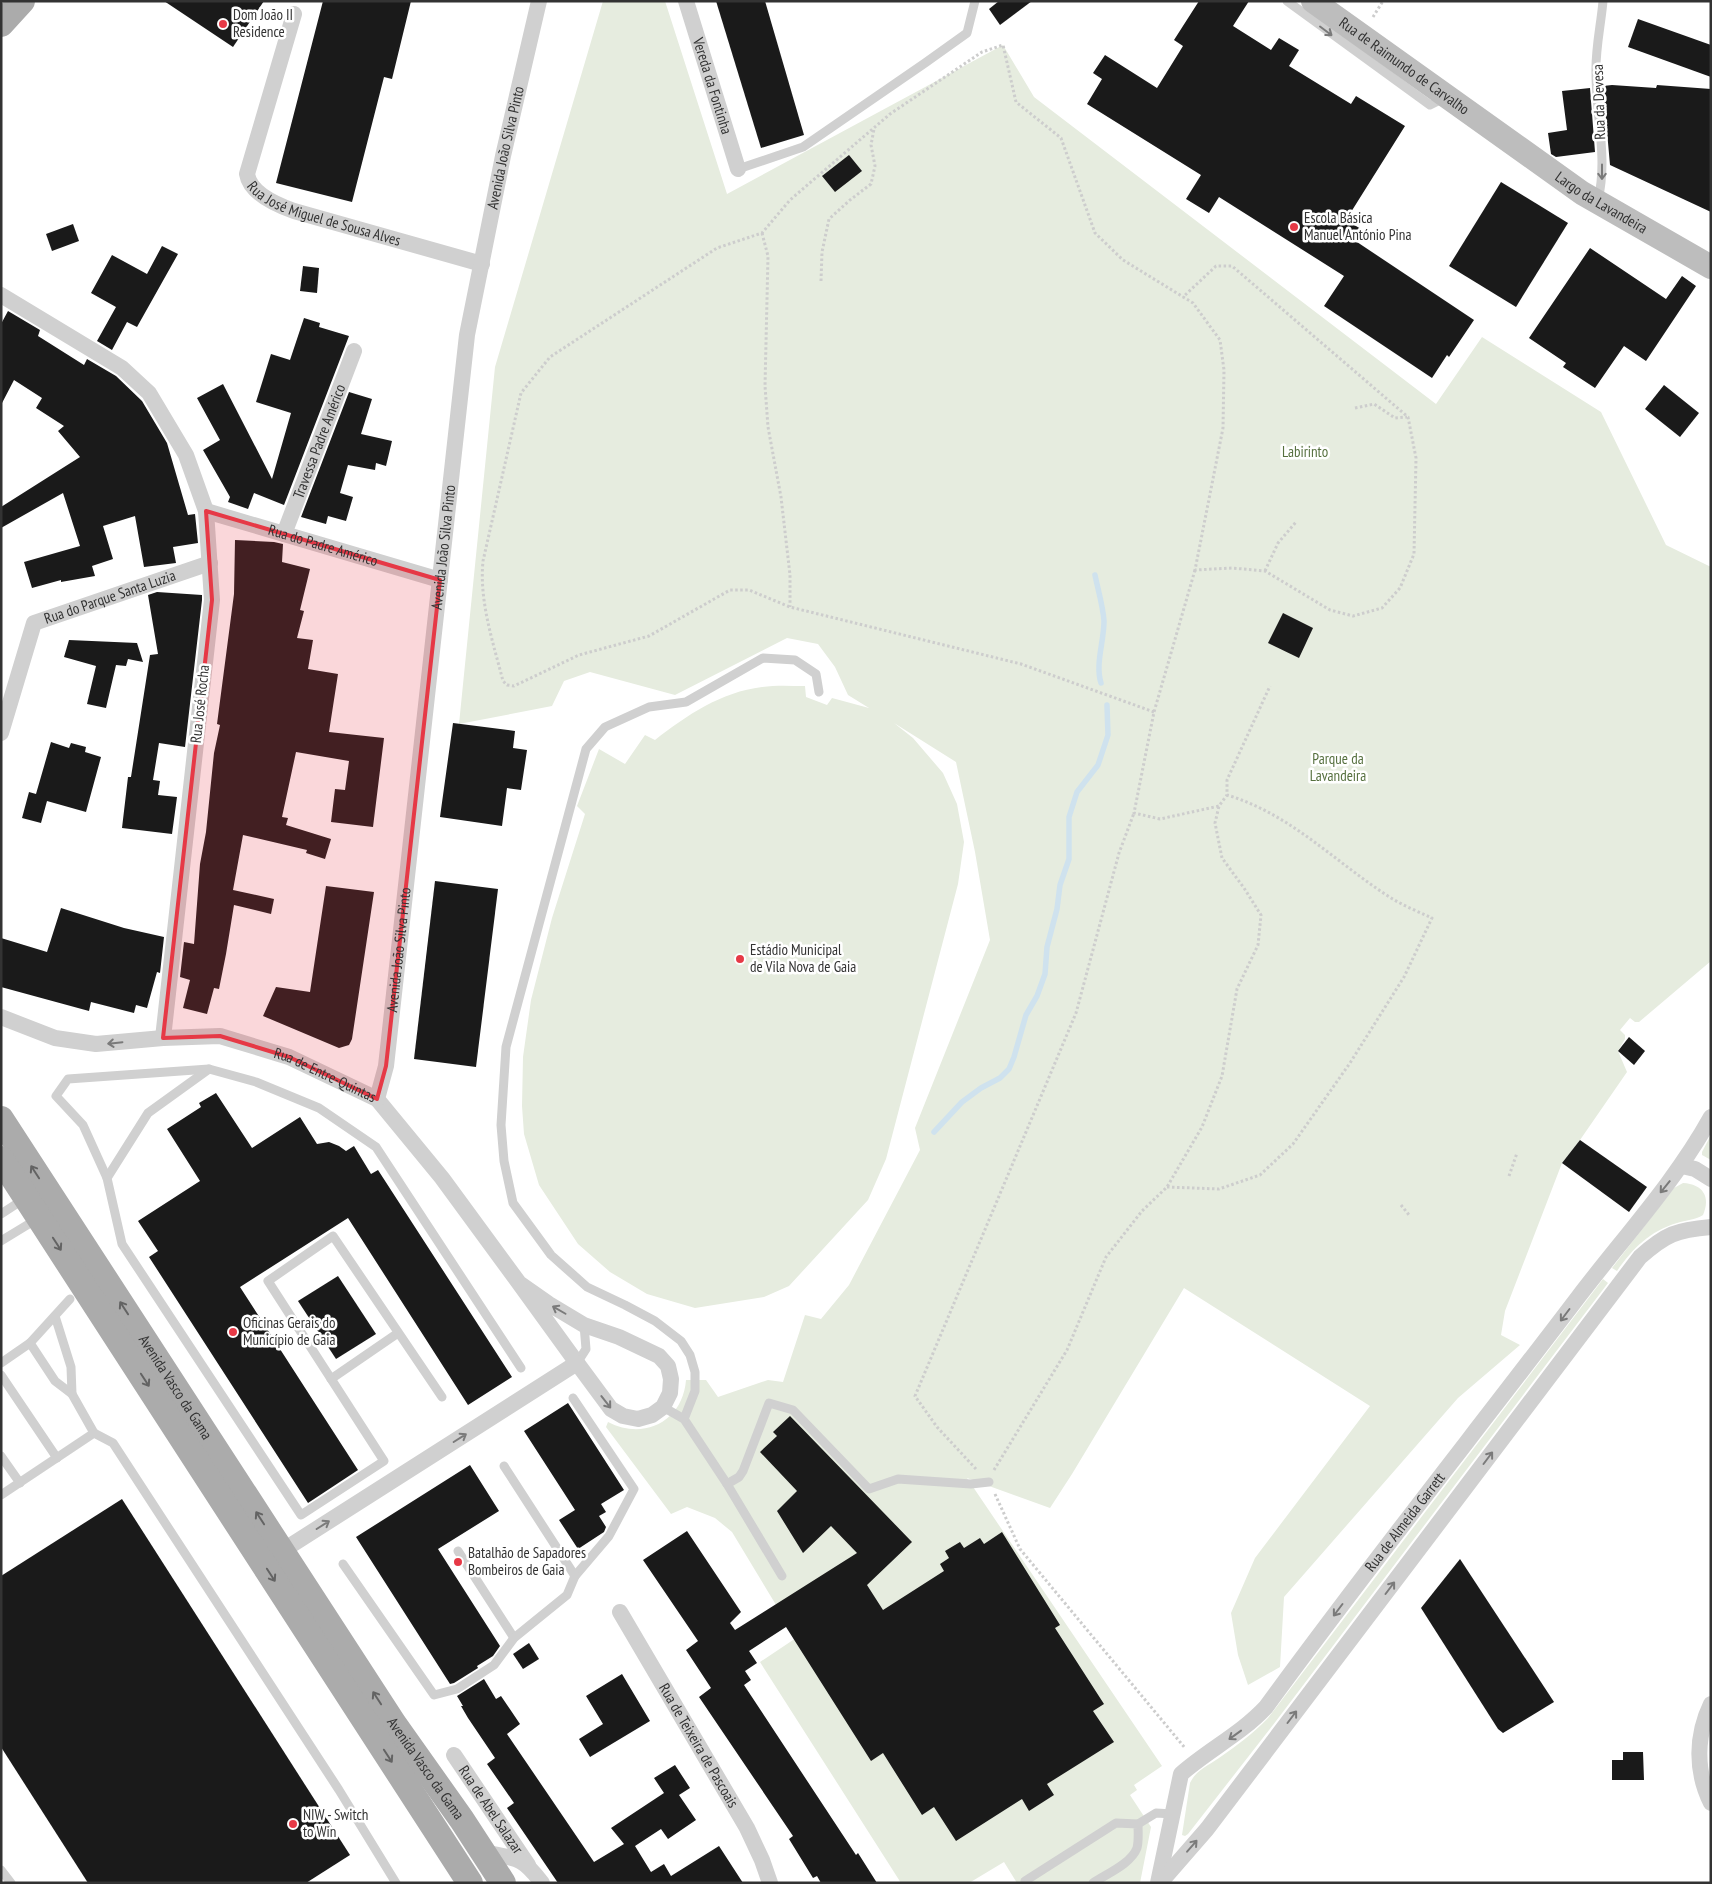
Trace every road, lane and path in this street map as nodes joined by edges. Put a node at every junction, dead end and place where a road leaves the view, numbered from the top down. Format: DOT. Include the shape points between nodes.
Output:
graph roads {
  1 [pos="22,1"];
  2 [pos="539,1"];
  3 [pos="686,1"];
  4 [pos="975,1"];
  5 [pos="1287,1"];
  6 [pos="1313,1"];
  7 [pos="1603,1"];
  8 [pos="294,14"];
  9 [pos="1,24"];
  10 [pos="1445,97"];
  11 [pos="875,128"];
  12 [pos="1496,133"];
  13 [pos="738,169"];
  14 [pos="1598,202"];
  15 [pos="762,233"];
  16 [pos="482,264"];
  17 [pos="1711,267"];
  18 [pos="821,281"];
  19 [pos="1,295"];
  20 [pos="1183,297"];
  21 [pos="354,351"];
  22 [pos="1355,408"];
  23 [pos="1408,417"];
  24 [pos="206,511"];
  25 [pos="1296,522"];
  26 [pos="284,534"];
  27 [pos="210,563"];
  28 [pos="1195,570"];
  29 [pos="1264,571"];
  30 [pos="440,580"];
  31 [pos="790,607"];
  32 [pos="1270,686"];
  33 [pos="819,692"];
  34 [pos="1154,712"];
  35 [pos="1,733"];
  36 [pos="1227,795"];
  37 [pos="1219,806"];
  38 [pos="1134,813"];
  39 [pos="1,1017"];
  40 [pos="163,1038"];
  41 [pos="209,1069"];
  42 [pos="377,1099"];
  43 [pos="1711,1117"];
  44 [pos="1,1119"];
  45 [pos="1517,1154"];
  46 [pos="1,1159"];
  47 [pos="1682,1166"];
  48 [pos="1509,1176"];
  49 [pos="107,1178"];
  50 [pos="1711,1179"];
  51 [pos="1167,1187"];
  52 [pos="1401,1205"];
  53 [pos="33,1208"];
  54 [pos="1,1214"];
  55 [pos="1409,1215"];
  56 [pos="1711,1227"];
  57 [pos="1,1241"];
  58 [pos="519,1283"];
  59 [pos="70,1299"];
  60 [pos="55,1316"];
  61 [pos="584,1324"];
  62 [pos="398,1333"];
  63 [pos="30,1343"];
  64 [pos="582,1356"];
  65 [pos="1,1362"];
  66 [pos="521,1368"];
  67 [pos="1,1375"];
  68 [pos="331,1380"];
  69 [pos="72,1394"];
  70 [pos="442,1397"];
  71 [pos="573,1398"];
  72 [pos="663,1407"];
  73 [pos="684,1419"];
  74 [pos="94,1433"];
  75 [pos="1,1456"];
  76 [pos="57,1458"];
  77 [pos="504,1466"];
  78 [pos="989,1482"];
  79 [pos="20,1483"];
  80 [pos="727,1484"];
  81 [pos="1,1495"];
  82 [pos="282,1551"];
  83 [pos="458,1551"];
  84 [pos="343,1564"];
  85 [pos="575,1576"];
  86 [pos="782,1576"];
  87 [pos="620,1612"];
  88 [pos="514,1638"];
  89 [pos="340,1661"];
  90 [pos="1711,1704"];
  91 [pos="1186,1750"];
  92 [pos="454,1755"];
  93 [pos="1711,1803"];
  94 [pos="1173,1814"];
  95 [pos="1138,1824"];
  96 [pos="483,1852"];
  97 [pos="528,1865"];
  98 [pos="1,1870"];
  99 [pos="463,1879"];
  100 [pos="11,1883"];
  101 [pos="396,1883"];
  102 [pos="503,1883"];
  103 [pos="542,1883"];
  104 [pos="770,1883"];
  105 [pos="1026,1883"];
  106 [pos="1093,1883"];
  107 [pos="1159,1883"];
  1 -- 9 [label="main road"];
  2 -- 16 [label="street, Avenida João Silva Pinto"];
  3 -- 13 [label="street, Vereda da Fontinha"];
  4 -- 13 [label="lane" via="967,33 926,63 803,147"];
  5 -- 10 [label="lane, one-way" via="1430,105"];
  6 -- 10 [label="main road, Rua de Raimundo de Carvalho"];
  7 -- 14 [label="lane, Rua da Devesa, one-way" via="1596,71 1602,164"];
  8 -- 16 [label="street, Rua José Miguel de Sousa Alves" via="248,181 264,196 294,212"];
  10 -- 12 [label="main road, Rua de Raimundo de Carvalho"];
  11 -- 15 [label="path" via="790,200"];
  11 -- 18 [label="path" via="871,145 875,166 871,184 830,219 822,252"];
  11 -- 20 [label="path" via="890,114 982,52 1003,45 1016,102 1061,138 1095,233 1123,260"];
  12 -- 14 [label="main road, Largo da Lavandeira"];
  14 -- 17 [label="main road, Largo da Lavandeira"];
  15 -- 31 [label="path" via="768,256 765,386 768,427 781,497 790,575"];
  15 -- 31 [label="path" via="717,248 558,352 521,393 482,575 489,629 507,686 514,686 579,654 649,636 730,590 749,590"];
  16 -- 30 [label="street, Avenida João Silva Pinto" via="468,335"];
  19 -- 24 [label="street, Rua José Rocha" via="122,368 148,393 186,455"];
  20 -- 23 [label="path" via="1216,266 1232,266"];
  20 -- 28 [label="path" via="1193,303 1220,340 1224,370 1223,428"];
  21 -- 26 [label="street, Travessa Padre Américo"];
  22 -- 23 [label="path" via="1374,404 1395,418"];
  23 -- 29 [label="path" via="1416,458 1414,554 1400,588 1382,608 1353,616 1330,610"];
  24 -- 26 [label="street, Rua do Padre Américo"];
  24 -- 27 [label="street, Rua José Rocha"];
  25 -- 29 [label="path" via="1278,543"];
  26 -- 30 [label="street, Rua do Padre Américo"];
  27 -- 35 [label="street, Rua do Parque Santa Luzia" via="34,623"];
  27 -- 40 [label="street, Rua José Rocha" via="212,600"];
  28 -- 29 [label="path" via="1232,568"];
  28 -- 34 [label="path"];
  30 -- 42 [label="street, Avenida João Silva Pinto" via="386,1066"];
  31 -- 34 [label="path" via="1021,664"];
  32 -- 36 [label="path" via="1228,780"];
  33 -- 73 [label="lane" via="816,674 795,660 763,658 686,702 649,707 605,727 586,749 506,1047 501,1125 504,1161 513,1203 550,1255 587,1287 655,1320 681,1341 695,1372 695,1391"];
  34 -- 38 [label="path"];
  36 -- 37 [label="path"];
  36 -- 51 [label="path" via="1288,822 1392,899 1432,918 1404,977 1350,1063 1293,1144 1260,1175 1220,1189"];
  37 -- 38 [label="path" via="1160,818"];
  37 -- 51 [label="path" via="1215,823 1222,858 1261,916 1258,945 1237,989 1222,1076 1202,1127"];
  38 -- 78 [label="path" via="1119,853 1076,1013 915,1396 937,1427"];
  40 -- 39 [label="street, one-way" via="96,1044 55,1038"];
  40 -- 42 [label="street, Rua de Entre-Quintas" via="220,1036 290,1057"];
  41 -- 49 [label="lane" via="148,1113"];
  41 -- 49 [label="lane" via="68,1079 56,1096 83,1125"];
  41 -- 66 [label="lane" via="256,1082 319,1108 376,1147"];
  42 -- 58 [label="street, Rua de Entre-Quintas" via="442,1178"];
  43 -- 47 [label="street, Rua de Almeida Garrett"];
  82 -- 44 [label="main road, Avenida Vasco da Gama, one-way"];
  45 -- 48 [label="path"];
  46 -- 53 [label="main road, Avenida Vasco da Gama"];
  47 -- 50 [label="street" via="1695,1169"];
  47 -- 94 [label="street, Rua de Almeida Garrett, one-way" via="1383,1550 1266,1707 1252,1723 1181,1774"];
  49 -- 68 [label="lane" via="122,1244 301,1515 384,1461"];
  51 -- 78 [label="path" via="1142,1211 1106,1257 1067,1350"];
  52 -- 55 [label="path"];
  53 -- 54 [label="lane"];
  53 -- 57 [label="lane"];
  53 -- 89 [label="main road, Avenida Vasco da Gama, one-way"];
  107 -- 56 [label="street, Rua de Almeida Garrett, one-way" via="1207,1829 1640,1257 1669,1234"];
  61 -- 58 [label="street, Rua de Entre-Quintas, one-way"];
  58 -- 64 [label="street, Rua de Entre-Quintas"];
  59 -- 60 [label="lane"];
  60 -- 63 [label="lane"];
  60 -- 69 [label="lane" via="71,1367"];
  61 -- 64 [label="lane"];
  61 -- 72 [label="street, Rua de Entre-Quintas" via="659,1356 668,1366 671,1379 670,1393"];
  62 -- 68 [label="lane"];
  62 -- 68 [label="lane" via="333,1236 268,1281"];
  62 -- 70 [label="lane"];
  63 -- 65 [label="lane"];
  63 -- 69 [label="lane" via="56,1381"];
  64 -- 72 [label="street, Rua de Entre-Quintas, one-way" via="611,1409 638,1419"];
  82 -- 64 [label="street, one-way"];
  67 -- 76 [label="lane"];
  69 -- 74 [label="lane"];
  71 -- 85 [label="lane" via="634,1489 609,1536"];
  72 -- 73 [label="lane"];
  73 -- 80 [label="lane"];
  74 -- 76 [label="lane"];
  74 -- 101 [label="lane" via="113,1443"];
  75 -- 79 [label="lane"];
  76 -- 79 [label="lane"];
  77 -- 85 [label="lane"];
  78 -- 80 [label="lane" via="971,1484 898,1479 869,1489 793,1410 769,1403 743,1471"];
  78 -- 91 [label="path" via="1020,1549"];
  79 -- 81 [label="lane"];
  80 -- 86 [label="lane"];
  82 -- 89 [label="main road, Avenida Vasco da Gama"];
  83 -- 88 [label="lane"];
  84 -- 88 [label="lane" via="434,1695 457,1689 494,1665"];
  85 -- 88 [label="lane" via="567,1595"];
  87 -- 104 [label="street, Rua de Teixeira de Pascoais" via="747,1828"];
  96 -- 89 [label="main road, Avenida Vasco da Gama, one-way" via="394,1724"];
  89 -- 99 [label="main road, Avenida Vasco da Gama, one-way"];
  90 -- 93 [label="street" via="1700,1735 1699,1758 1700,1775"];
  92 -- 97 [label="street, Rua de Abel Salazar"];
  94 -- 95 [label="lane" via="1156,1813"];
  94 -- 107 [label="street, Rua de Almeida Garrett"];
  95 -- 105 [label="lane" via="1116,1824"];
  95 -- 106 [label="lane" via="1133,1854"];
  96 -- 97 [label="street, Rua de Abel Salazar" via="519,1859"];
  96 -- 102 [label="main road, Avenida Vasco da Gama"];
  97 -- 103 [label="street, Rua de Abel Salazar"];
  98 -- 100 [label="lane"];
}
